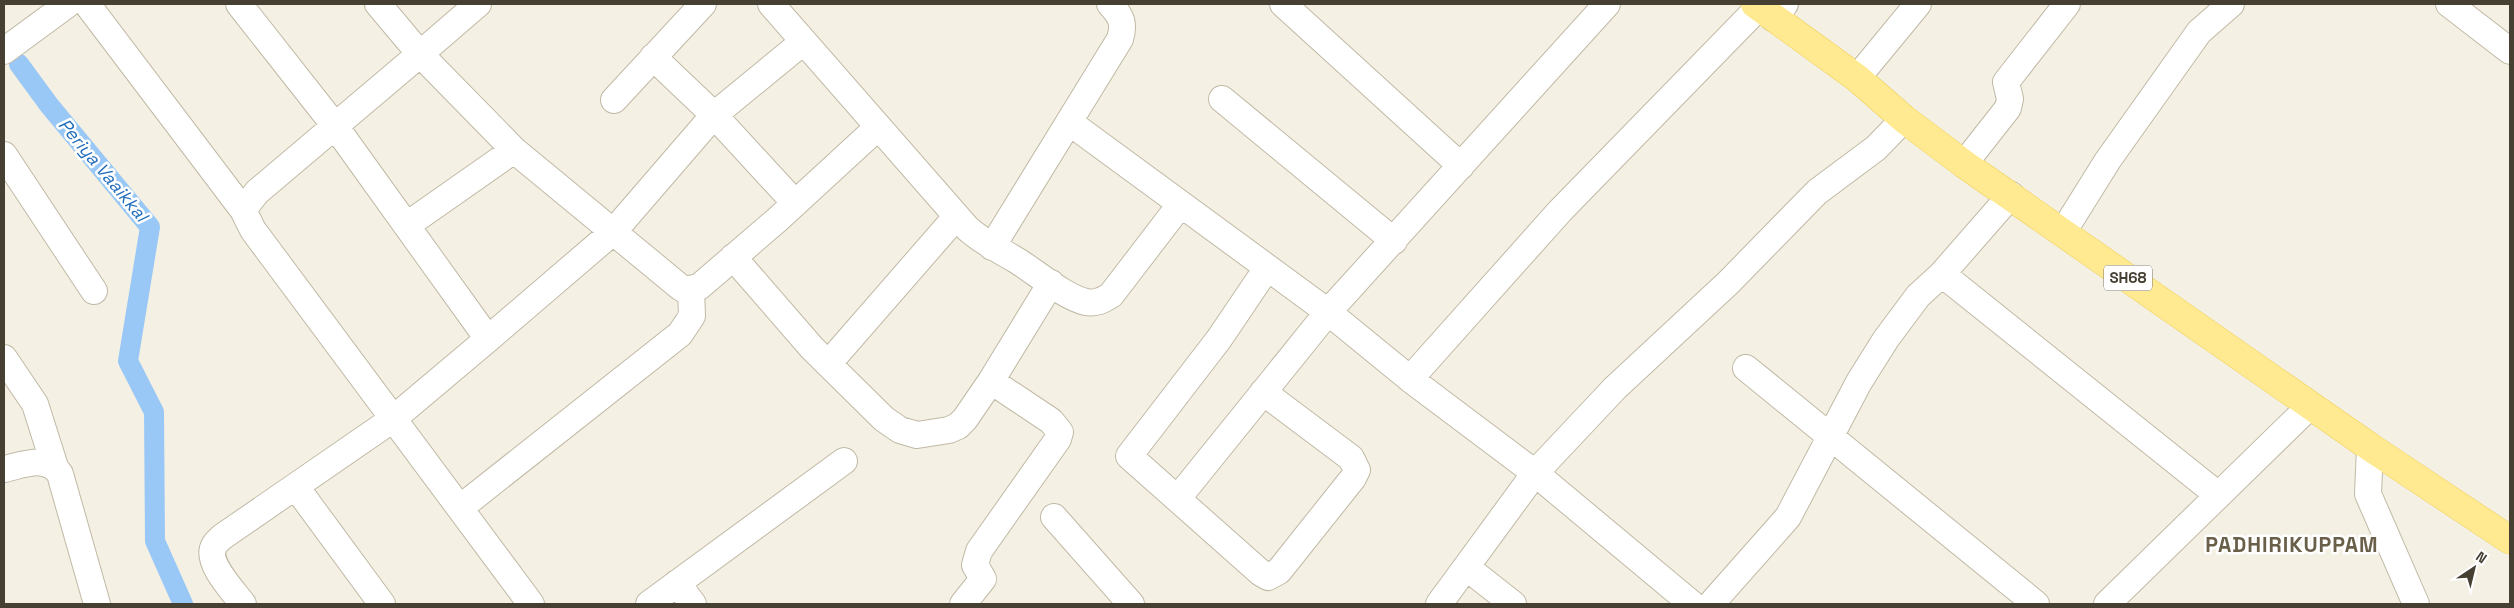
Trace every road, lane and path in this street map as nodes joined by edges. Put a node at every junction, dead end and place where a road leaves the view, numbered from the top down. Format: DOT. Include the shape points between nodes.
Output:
graph roads {
  1 [pos="87,4"];
  2 [pos="239,4"];
  3 [pos="378,4"];
  4 [pos="478,4"];
  5 [pos="703,4"];
  6 [pos="771,4"];
  7 [pos="1110,4"];
  8 [pos="1283,4"];
  9 [pos="1607,4"];
  10 [pos="1918,4"];
  11 [pos="2067,4"];
  12 [pos="2231,4"];
  13 [pos="2449,4"];
  14 [pos="61,6"];
  15 [pos="1768,8"];
  16 [pos="803,42"];
  17 [pos="14,43"];
  18 [pos="2510,51"];
  19 [pos="420,54"];
  20 [pos="654,57"];
  21 [pos="1857,78"];
  22 [pos="1222,99"];
  23 [pos="614,100"];
  24 [pos="714,115"];
  25 [pos="1904,119"];
  26 [pos="1070,122"];
  27 [pos="336,126"];
  28 [pos="877,128"];
  29 [pos="514,150"];
  30 [pos="4,155"];
  31 [pos="1964,164"];
  32 [pos="1461,166"];
  33 [pos="2011,195"];
  34 [pos="795,204"];
  35 [pos="1180,205"];
  36 [pos="243,210"];
  37 [pos="956,217"];
  38 [pos="407,225"];
  39 [pos="614,231"];
  40 [pos="2063,232"];
  41 [pos="1394,242"];
  42 [pos="992,247"];
  43 [pos="733,257"];
  44 [pos="1267,268"];
  45 [pos="1942,274"];
  46 [pos="1051,283"];
  47 [pos="691,290"];
  48 [pos="94,291"];
  49 [pos="1328,312"];
  50 [pos="488,339"];
  51 [pos="4,358"];
  52 [pos="828,364"];
  53 [pos="1746,368"];
  54 [pos="1410,379"];
  55 [pos="992,381"];
  56 [pos="1263,392"];
  57 [pos="2310,406"];
  58 [pos="393,419"];
  59 [pos="1830,436"];
  60 [pos="2370,447"];
  61 [pos="844,461"];
  62 [pos="55,467"];
  63 [pos="4,470"];
  64 [pos="1535,473"];
  65 [pos="296,487"];
  66 [pos="2218,495"];
  67 [pos="1178,498"];
  68 [pos="460,508"];
  69 [pos="1054,518"];
  70 [pos="2510,540"];
  71 [pos="1466,567"];
  72 [pos="677,583"];
  73 [pos="98,604"];
  74 [pos="243,604"];
  75 [pos="382,604"];
  76 [pos="531,604"];
  77 [pos="648,604"];
  78 [pos="693,604"];
  79 [pos="963,604"];
  80 [pos="1131,604"];
  81 [pos="1438,604"];
  82 [pos="1513,604"];
  83 [pos="1692,604"];
  84 [pos="1711,604"];
  85 [pos="2036,604"];
  86 [pos="2107,604"];
  87 [pos="2416,604"];
  1 -- 36 [label="street"];
  2 -- 27 [label="street"];
  3 -- 19 [label="street"];
  4 -- 19 [label="street"];
  5 -- 20 [label="street"];
  6 -- 16 [label="street"];
  7 -- 26 [label="street" via="1124,27 1120,39"];
  8 -- 32 [label="street"];
  9 -- 32 [label="street"];
  10 -- 21 [label="street"];
  11 -- 31 [label="street" via="2006,82 2010,99 2008,108"];
  12 -- 40 [label="street" via="2200,32 2108,160"];
  13 -- 18 [label="street"];
  14 -- 17 [label="street"];
  15 -- 21 [label="main road, SH68"];
  15 -- 54 [label="street" via="1560,210"];
  16 -- 24 [label="street"];
  16 -- 28 [label="street"];
  19 -- 27 [label="street"];
  19 -- 29 [label="street"];
  20 -- 23 [label="street"];
  20 -- 24 [label="street"];
  21 -- 25 [label="main road, SH68"];
  22 -- 41 [label="street"];
  24 -- 34 [label="street"];
  24 -- 39 [label="street"];
  25 -- 31 [label="main road, SH68"];
  25 -- 64 [label="street" via="1876,148 1817,192 1728,283 1616,388"];
  26 -- 35 [label="street"];
  26 -- 42 [label="street"];
  27 -- 36 [label="street" via="257,192"];
  27 -- 38 [label="street"];
  28 -- 34 [label="street"];
  28 -- 37 [label="street"];
  29 -- 38 [label="street"];
  29 -- 39 [label="street"];
  30 -- 48 [label="street"];
  31 -- 33 [label="main road, SH68"];
  32 -- 41 [label="street"];
  33 -- 40 [label="main road, SH68"];
  33 -- 45 [label="street"];
  34 -- 43 [label="street"];
  35 -- 44 [label="street"];
  35 -- 46 [label="street" via="1116,288 1100,302 1075,298"];
  36 -- 58 [label="street" via="253,230"];
  37 -- 42 [label="street"];
  37 -- 52 [label="street"];
  38 -- 50 [label="street"];
  39 -- 47 [label="street" via="680,287"];
  39 -- 50 [label="street"];
  40 -- 57 [label="main road, SH68"];
  41 -- 49 [label="street"];
  42 -- 46 [label="street"];
  43 -- 47 [label="street" via="699,287"];
  43 -- 52 [label="street"];
  44 -- 49 [label="street"];
  44 -- 67 [label="street" via="1219,339 1129,456"];
  45 -- 59 [label="street" via="1918,296 1886,339"];
  45 -- 66 [label="street"];
  46 -- 55 [label="street"];
  47 -- 68 [label="street" via="692,316 680,334"];
  49 -- 54 [label="street"];
  49 -- 56 [label="street"];
  50 -- 58 [label="street"];
  51 -- 62 [label="street" via="35,404"];
  52 -- 55 [label="street" via="884,419 900,430 917,435 958,426"];
  53 -- 59 [label="street"];
  54 -- 64 [label="street"];
  55 -- 79 [label="street" via="1051,421 1060,432 979,550 975,565 983,580"];
  56 -- 67 [label="street"];
  56 -- 67 [label="street" via="1351,458 1357,470 1279,571 1268,577 1261,573"];
  57 -- 60 [label="main road, SH68"];
  57 -- 66 [label="street"];
  58 -- 65 [label="street"];
  58 -- 68 [label="street"];
  59 -- 84 [label="street" via="1788,517"];
  59 -- 85 [label="street"];
  60 -- 70 [label="main road, SH68"];
  60 -- 87 [label="street" via="2368,494"];
  61 -- 72 [label="street"];
  62 -- 63 [label="street" via="38,462"];
  62 -- 73 [label="street" via="60,474"];
  64 -- 71 [label="street"];
  64 -- 83 [label="street"];
  65 -- 74 [label="street" via="237,526 213,547 212,558 216,567"];
  65 -- 75 [label="street"];
  66 -- 86 [label="street"];
  68 -- 76 [label="street"];
  69 -- 80 [label="street"];
  71 -- 81 [label="street"];
  71 -- 82 [label="street"];
  72 -- 77 [label="street"];
  72 -- 78 [label="street"];
}
